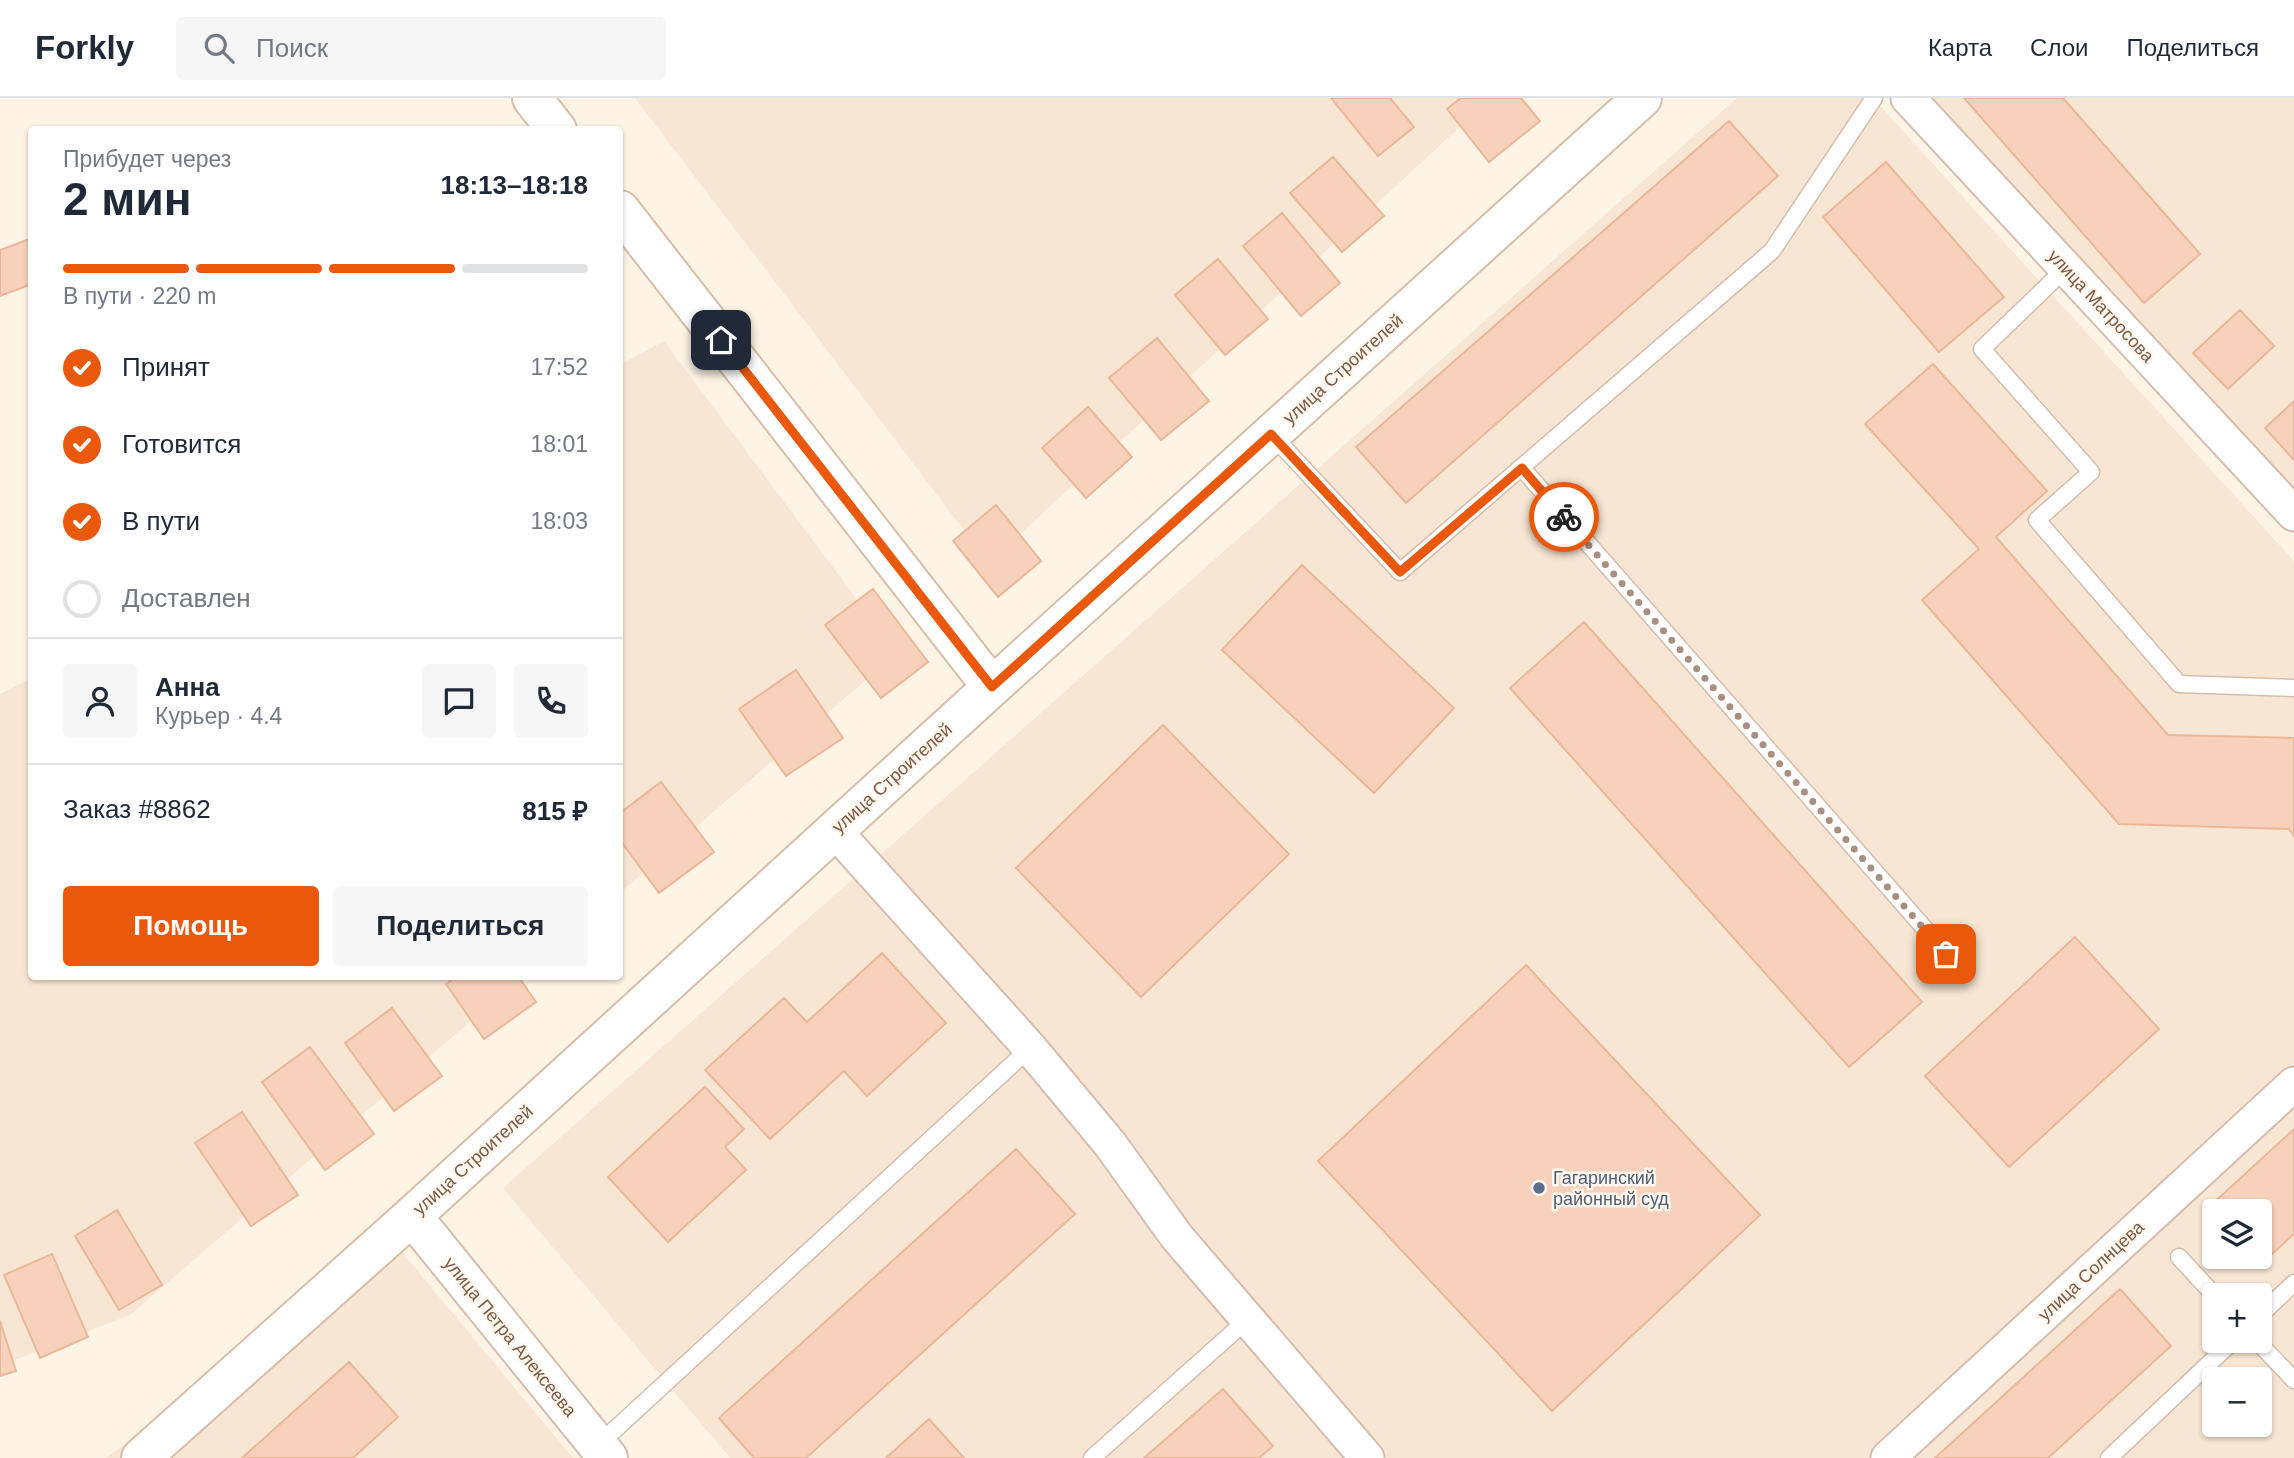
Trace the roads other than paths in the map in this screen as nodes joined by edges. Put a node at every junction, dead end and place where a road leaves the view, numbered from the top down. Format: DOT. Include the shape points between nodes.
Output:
graph roads {
  1 [pos="532,98"];
  2 [pos="1642,98"];
  3 [pos="1874,98"];
  4 [pos="1908,98"];
  5 [pos="554,126"];
  6 [pos="623,214"];
  7 [pos="2066,268"];
  8 [pos="1271,434"];
  9 [pos="1522,468"];
  10 [pos="2294,514"];
  11 [pos="992,687"];
  12 [pos="2294,688"];
  13 [pos="835,831"];
  14 [pos="1946,954"];
  15 [pos="1030,1048"];
  16 [pos="2294,1084"];
  17 [pos="412,1216"];
  18 [pos="2179,1257"];
  19 [pos="2203,1283"];
  20 [pos="2294,1283"];
  21 [pos="2272,1304"];
  22 [pos="1247,1320"];
  23 [pos="2220,1353"];
  24 [pos="2268,1353"];
  25 [pos="2294,1380"];
  26 [pos="603,1451"];
  27 [pos="141,1458"];
  28 [pos="1092,1458"];
  29 [pos="1367,1458"];
  30 [pos="1888,1458"];
  31 [pos="2109,1458"];
  1 -- 5 [label="main road"];
  2 -- 8 [label="main road, улица Строителей"];
  3 -- 9 [label="lane" via="1772,251"];
  4 -- 7 [label="street, улица Матросова"];
  6 -- 11 [label="main road"];
  7 -- 10 [label="street, улица Матросова"];
  7 -- 12 [label="lane" via="1982,349 2091,472 2037,520 2179,684"];
  8 -- 9 [label="lane" via="1400,572"];
  8 -- 11 [label="main road, улица Строителей"];
  9 -- 14 [label="lane"];
  11 -- 13 [label="main road, улица Строителей"];
  13 -- 15 [label="street"];
  13 -- 17 [label="main road, улица Строителей"];
  15 -- 22 [label="street"];
  15 -- 26 [label="lane"];
  16 -- 30 [label="street, улица Солнцева"];
  17 -- 26 [label="main road, улица Петра Алексеева"];
  17 -- 27 [label="main road, улица Строителей"];
  18 -- 19 [label="lane"];
  20 -- 21 [label="lane"];
  22 -- 28 [label="lane"];
  22 -- 29 [label="street"];
  23 -- 31 [label="lane"];
  24 -- 25 [label="lane"];
}
